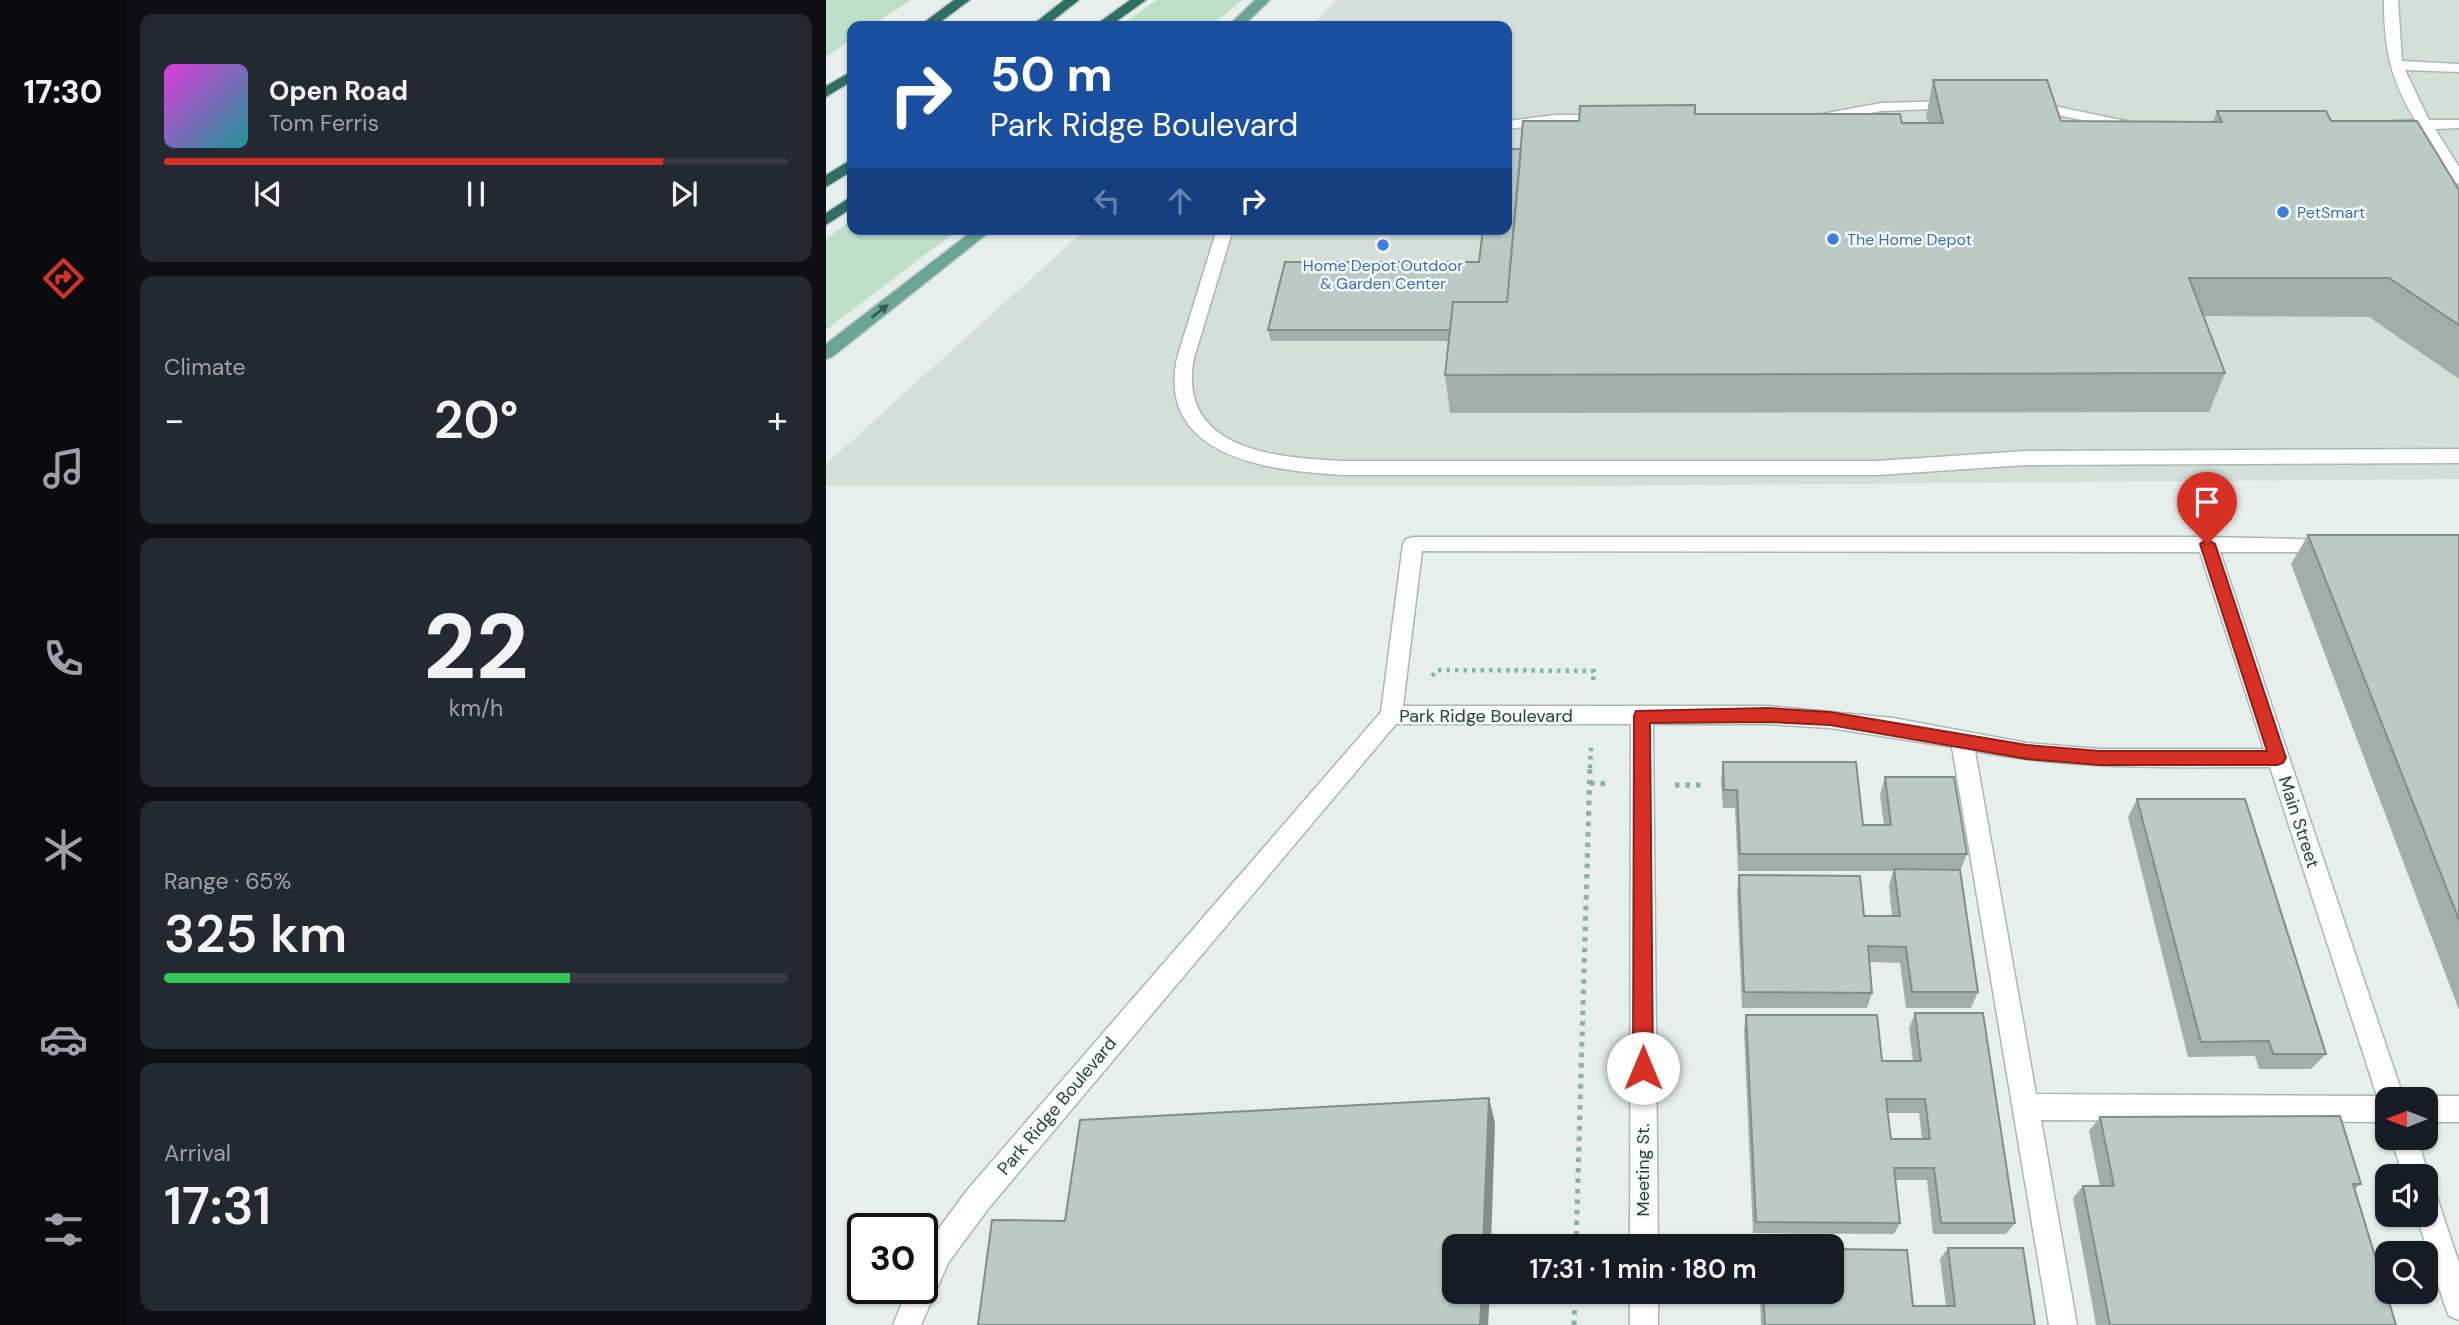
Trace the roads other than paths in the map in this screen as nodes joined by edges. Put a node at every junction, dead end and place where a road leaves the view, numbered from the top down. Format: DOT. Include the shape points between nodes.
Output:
graph roads {
  1 [pos="964,0"];
  2 [pos="1072,0"];
  3 [pos="1139,0"];
  4 [pos="1263,0"];
  5 [pos="2390,0"];
  6 [pos="933,21"];
  7 [pos="1045,21"];
  8 [pos="1108,21"];
  9 [pos="1240,21"];
  10 [pos="2396,65"];
  11 [pos="2459,68"];
  12 [pos="847,78"];
  13 [pos="826,93"];
  14 [pos="2016,104"];
  15 [pos="1971,105"];
  16 [pos="1621,120"];
  17 [pos="1803,121"];
  18 [pos="1512,124"];
  19 [pos="2459,124"];
  20 [pos="2373,125"];
  21 [pos="2426,125"];
  22 [pos="2143,126"];
  23 [pos="847,167"];
  24 [pos="2459,179"];
  25 [pos="826,182"];
  26 [pos="847,204"];
  27 [pos="826,219"];
  28 [pos="977,235"];
  29 [pos="1223,235"];
  30 [pos="826,353"];
  31 [pos="2459,456"];
  32 [pos="2207,544"];
  33 [pos="2347,545"];
  34 [pos="1391,715"];
  35 [pos="1642,716"];
  36 [pos="1962,740"];
  37 [pos="2277,758"];
  38 [pos="2387,1087"];
  39 [pos="2026,1107"];
  40 [pos="2375,1109"];
  41 [pos="2438,1109"];
  42 [pos="2459,1109"];
  43 [pos="2433,1227"];
  44 [pos="1644,1234"];
  45 [pos="938,1252"];
  46 [pos="915,1304"];
  47 [pos="1644,1304"];
  48 [pos="2459,1306"];
  49 [pos="907,1325"];
  50 [pos="1644,1325"];
  51 [pos="2063,1325"];
  1 -- 6 [label="highway"];
  2 -- 7 [label="highway"];
  3 -- 8 [label="highway"];
  4 -- 9 [label="main road"];
  5 -- 10 [label="street"];
  10 -- 11 [label="street"];
  10 -- 21 [label="street"];
  12 -- 13 [label="highway"];
  14 -- 22 [label="street"];
  15 -- 17 [label="street" via="1881,107"];
  16 -- 18 [label="street"];
  19 -- 21 [label="street"];
  20 -- 21 [label="street"];
  21 -- 24 [label="street"];
  23 -- 25 [label="highway"];
  26 -- 27 [label="highway"];
  30 -- 28 [label="main road, one-way"];
  29 -- 31 [label="street" via="1187,352 1182,378 1185,401 1196,423 1218,443 1279,464 1344,468 1850,468 2026,458"];
  32 -- 33 [label="street"];
  32 -- 34 [label="street" via="1413,544"];
  32 -- 37 [label="street, Main Street"];
  34 -- 35 [label="street, Park Ridge Boulevard"];
  34 -- 45 [label="street, Park Ridge Boulevard" via="978,1199"];
  35 -- 36 [label="street, Park Ridge Boulevard" via="1830,719"];
  35 -- 44 [label="street, Meeting St."];
  36 -- 37 [label="street, Park Ridge Boulevard" via="2100,758"];
  36 -- 39 [label="street"];
  37 -- 38 [label="street, Main Street"];
  39 -- 40 [label="street"];
  39 -- 51 [label="street"];
  41 -- 42 [label="street"];
  43 -- 48 [label="street"];
  46 -- 49 [label="street, Park Ridge Boulevard"];
  47 -- 50 [label="street"];
}
